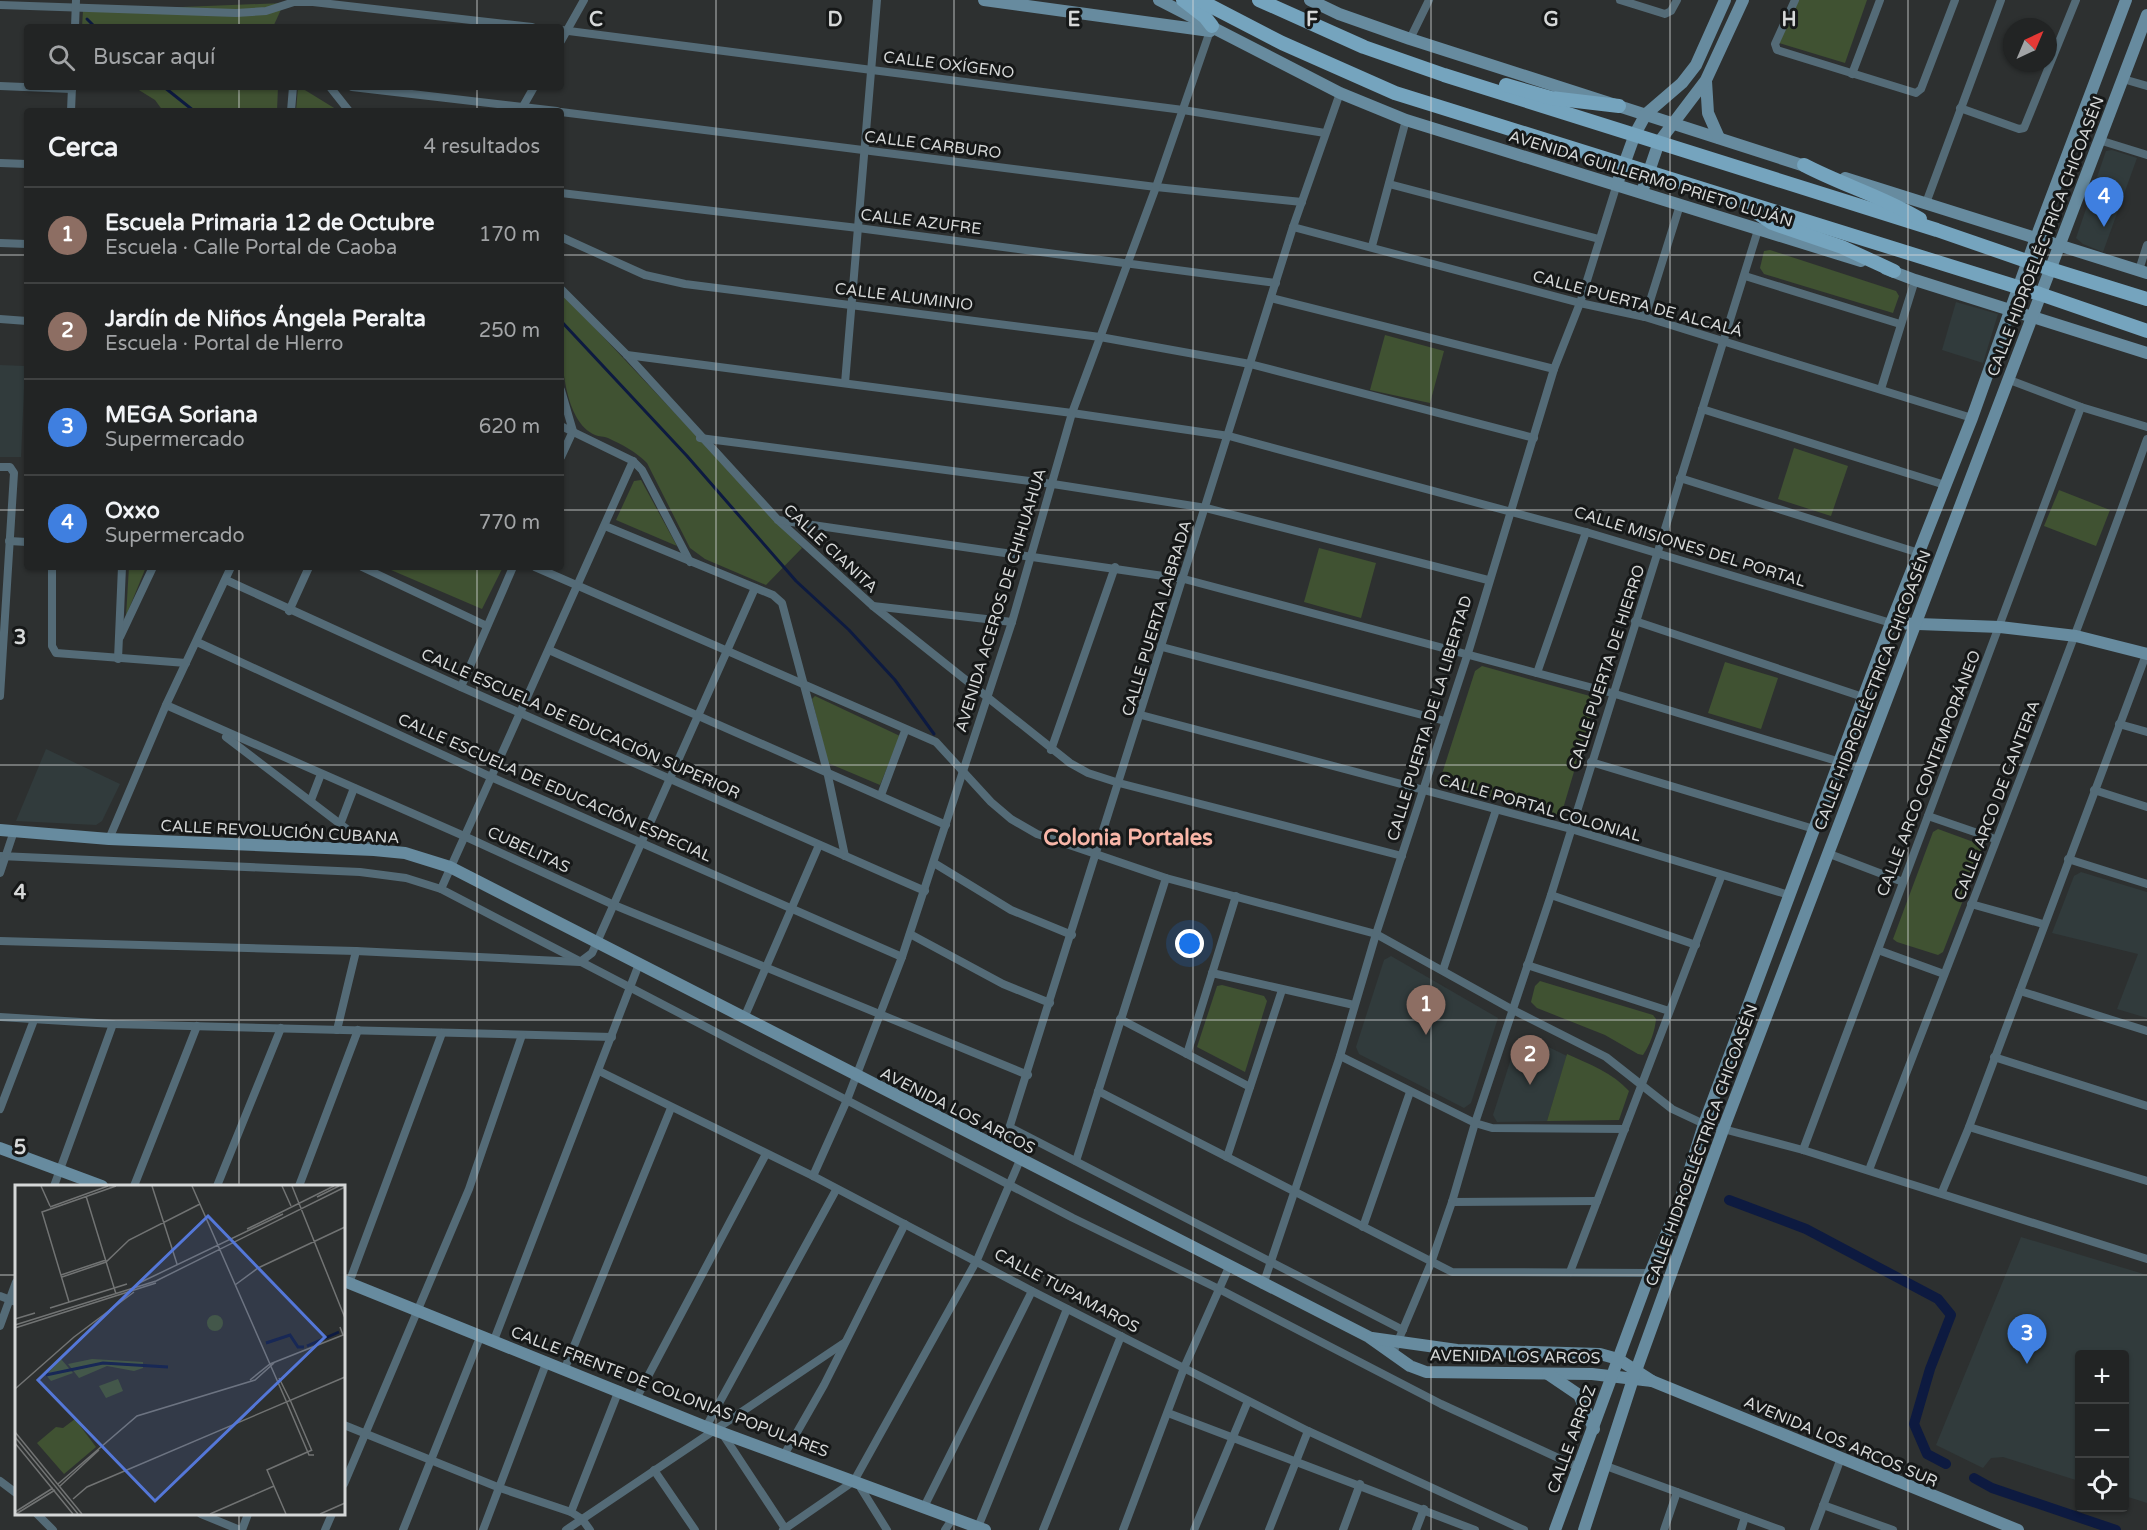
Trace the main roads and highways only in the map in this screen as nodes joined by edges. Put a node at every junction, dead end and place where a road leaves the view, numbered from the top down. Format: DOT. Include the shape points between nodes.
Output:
graph roads {
  1 [pos="1183,0"];
  2 [pos="1199,0"];
  3 [pos="1259,0"];
  4 [pos="1279,0"];
  5 [pos="1306,21"];
  6 [pos="1211,28"];
  7 [pos="1444,75"];
  8 [pos="1619,106"];
  9 [pos="1804,165"];
  10 [pos="1738,201"];
  11 [pos="1937,230"];
  12 [pos="1894,271"];
  13 [pos="2147,299"];
  14 [pos="2147,331"];
  1 -- 6 [label="main road" via="1205,16"];
  2 -- 10 [label="main road, AVENIDA GUILLERMO PRIETO LUJÁN" via="1282,43 1395,93"];
  3 -- 5 [label="main road"];
  4 -- 5 [label="main road"];
  5 -- 7 [label="main road" via="1364,47"];
  7 -- 8 [label="main road" via="1486,79 1559,100"];
  7 -- 11 [label="main road"];
  9 -- 11 [label="main road" via="1893,204"];
  10 -- 12 [label="main road" via="1772,223 1842,247"];
  10 -- 14 [label="main road, AVENIDA GUILLERMO PRIETO LUJÁN"];
  11 -- 13 [label="main road"];
}
